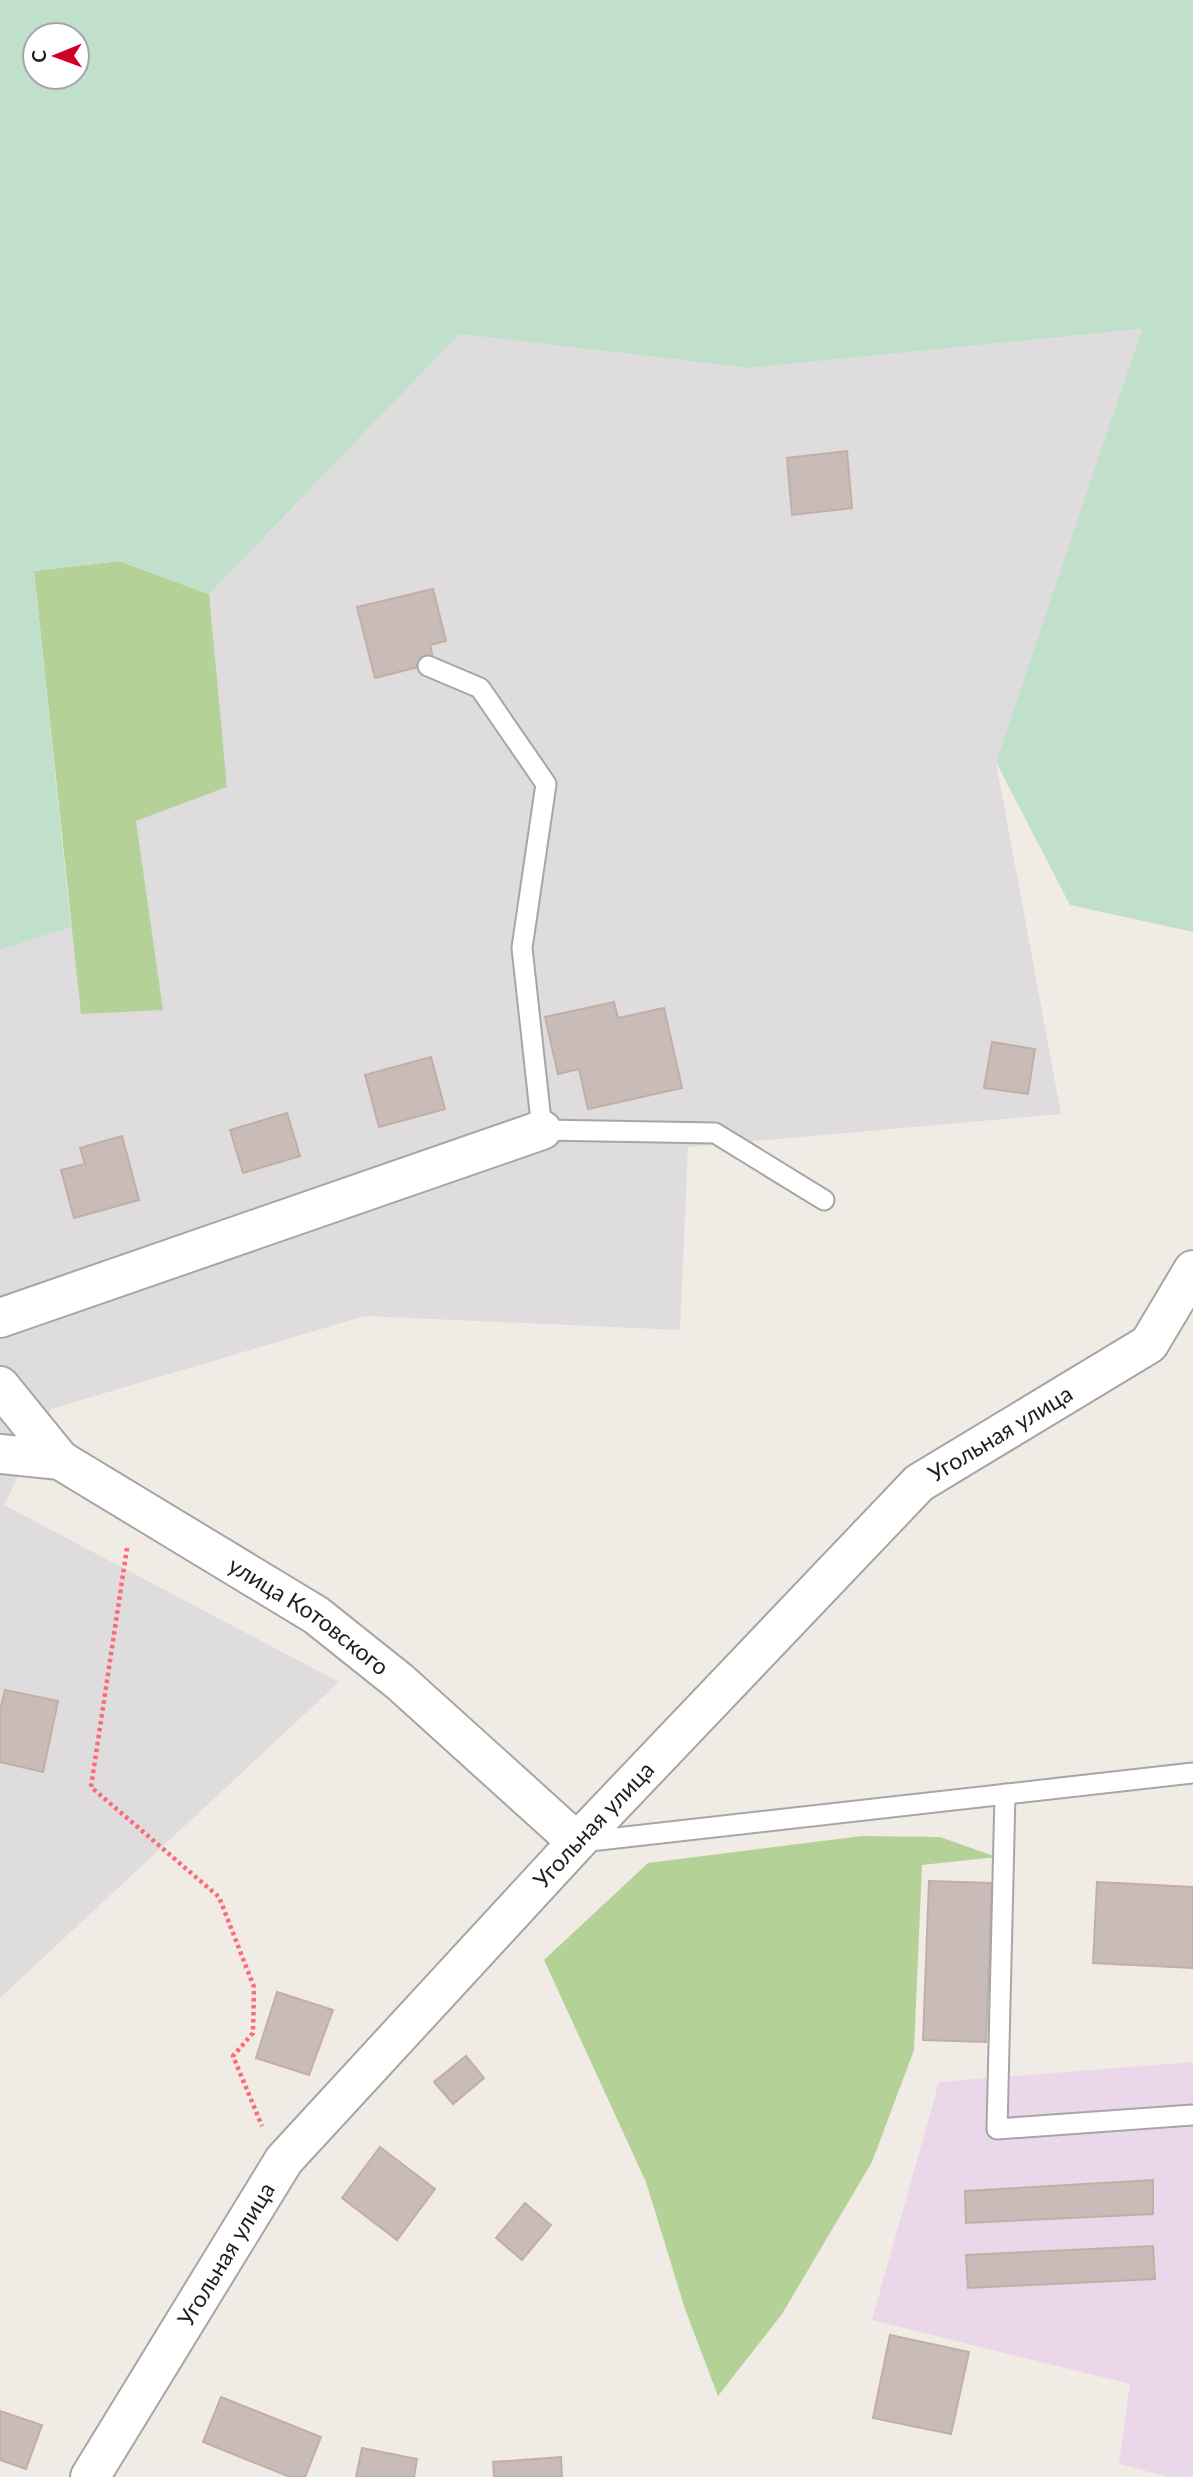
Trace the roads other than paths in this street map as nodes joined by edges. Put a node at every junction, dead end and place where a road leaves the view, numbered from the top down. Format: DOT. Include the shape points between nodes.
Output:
graph roads {
  1 [pos="428,666"];
  2 [pos="542,1130"];
  3 [pos="824,1200"];
  4 [pos="1193,1270"];
  5 [pos="0,1318"];
  6 [pos="0,1387"];
  7 [pos="0,1454"];
  8 [pos="60,1460"];
  9 [pos="1193,1773"];
  10 [pos="1005,1794"];
  11 [pos="576,1842"];
  12 [pos="1193,2115"];
  13 [pos="90,2477"];
  1 -- 2 [label="lane" via="480,688 546,784 522,948"];
  2 -- 3 [label="lane" via="715,1133"];
  2 -- 5 [label="street"];
  4 -- 11 [label="street, Угольная улица" via="1149,1344 919,1483"];
  6 -- 8 [label="street"];
  7 -- 8 [label="street, улица Котовского"];
  8 -- 11 [label="street, улица Котовского" via="316,1615 400,1682"];
  9 -- 10 [label="lane"];
  10 -- 11 [label="lane"];
  10 -- 12 [label="lane" via="997,2129"];
  11 -- 13 [label="street, Угольная улица" via="284,2160"];
}
